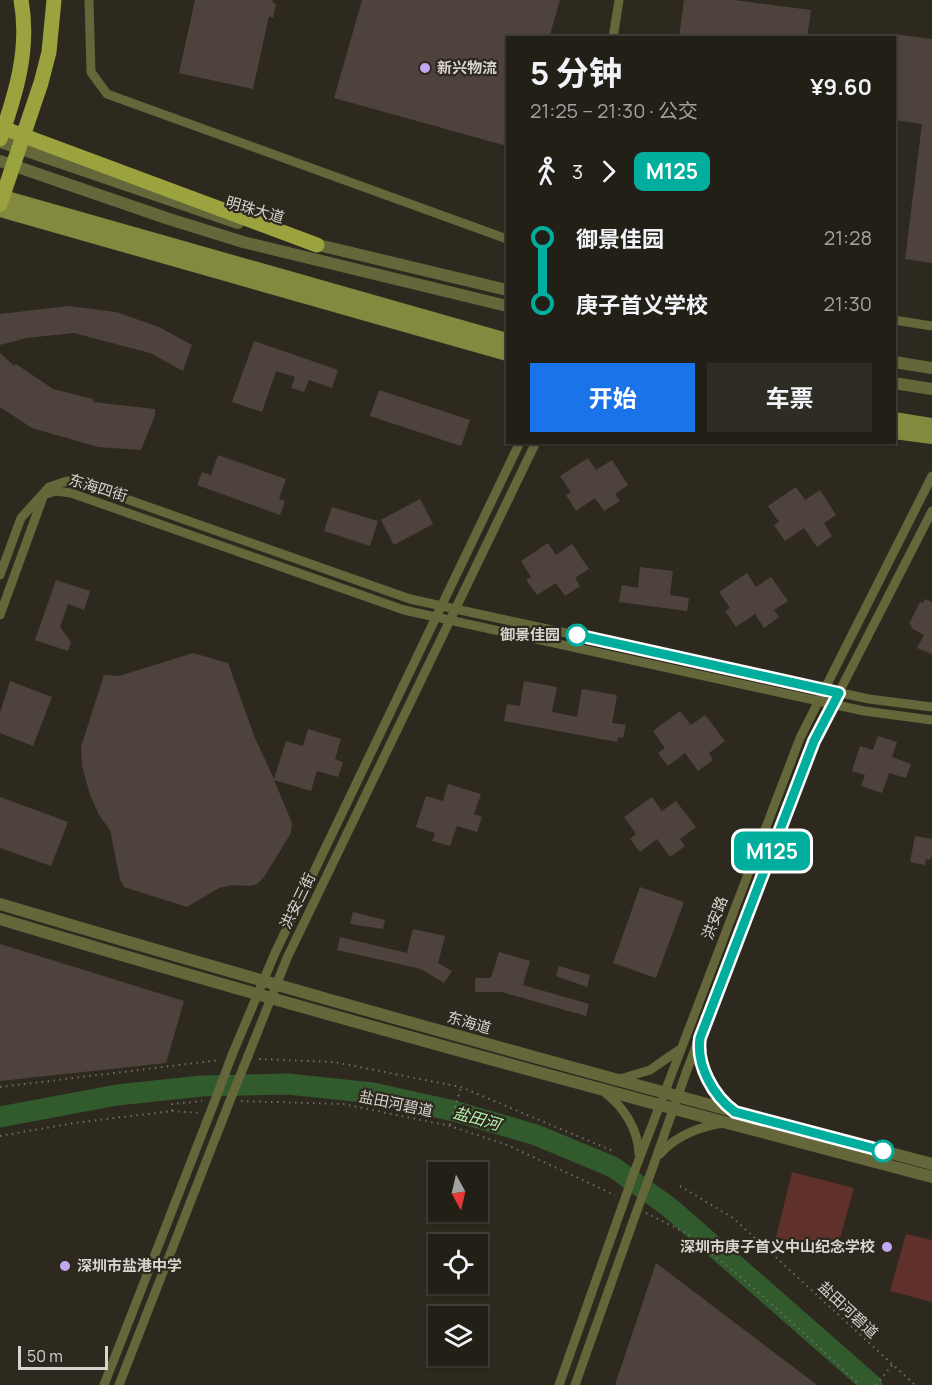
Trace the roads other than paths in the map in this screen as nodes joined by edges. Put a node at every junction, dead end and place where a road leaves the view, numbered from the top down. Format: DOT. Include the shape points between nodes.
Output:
graph roads {
  1 [pos="21,0"];
  2 [pos="54,0"];
  3 [pos="89,0"];
  4 [pos="619,0"];
  5 [pos="614,36"];
  6 [pos="0,127"];
  7 [pos="0,141"];
  8 [pos="0,161"];
  9 [pos="0,196"];
  10 [pos="0,204"];
  11 [pos="0,210"];
  12 [pos="506,239"];
  13 [pos="317,244"];
  14 [pos="506,290"];
  15 [pos="506,306"];
  16 [pos="896,320"];
  17 [pos="932,326"];
  18 [pos="506,340"];
  19 [pos="506,354"];
  20 [pos="896,362"];
  21 [pos="932,368"];
  22 [pos="896,383"];
  23 [pos="932,389"];
  24 [pos="896,419"];
  25 [pos="932,425"];
  26 [pos="896,432"];
  27 [pos="932,437"];
  28 [pos="519,444"];
  29 [pos="535,444"];
  30 [pos="932,476"];
  31 [pos="929,489"];
  32 [pos="44,494"];
  33 [pos="932,511"];
  34 [pos="0,575"];
  35 [pos="442,606"];
  36 [pos="456,609"];
  37 [pos="0,615"];
  38 [pos="436,617"];
  39 [pos="450,620"];
  40 [pos="824,690"];
  41 [pos="839,693"];
  42 [pos="819,701"];
  43 [pos="833,704"];
  44 [pos="932,707"];
  45 [pos="932,720"];
  46 [pos="0,904"];
  47 [pos="0,920"];
  48 [pos="263,982"];
  49 [pos="276,985"];
  50 [pos="258,994"];
  51 [pos="271,998"];
  52 [pos="700,1038"];
  53 [pos="681,1048"];
  54 [pos="610,1078"];
  55 [pos="597,1088"];
  56 [pos="661,1099"];
  57 [pos="676,1103"];
  58 [pos="735,1112"];
  59 [pos="727,1123"];
  60 [pos="639,1158"];
  61 [pos="654,1164"];
  62 [pos="932,1164"];
  63 [pos="932,1177"];
  64 [pos="104,1385"];
  65 [pos="118,1385"];
  66 [pos="560,1385"];
  67 [pos="575,1385"];
  1 -- 7 [label="main road, bridge" via="22,60"];
  2 -- 10 [label="main road, bridge" via="41,83"];
  3 -- 12 [label="street" via="91,72 107,94"];
  4 -- 5 [label="street"];
  6 -- 13 [label="main road"];
  7 -- 13 [label="street, 明珠大道" via="187,207"];
  8 -- 15 [label="street" via="243,242"];
  9 -- 18 [label="main road"];
  11 -- 19 [label="main road"];
  13 -- 14 [label="street, 明珠大道"];
  16 -- 17 [label="street"];
  20 -- 21 [label="street"];
  22 -- 23 [label="street"];
  24 -- 25 [label="main road"];
  26 -- 27 [label="main road"];
  28 -- 35 [label="street, 洪安三街"];
  29 -- 36 [label="street, 洪安三街"];
  30 -- 31 [label="street, 洪安路"];
  31 -- 40 [label="street, 洪安路"];
  32 -- 34 [label="street" via="21,518"];
  32 -- 35 [label="street, 东海四街" via="56,483 78,482 410,599"];
  32 -- 37 [label="street"];
  32 -- 38 [label="street, 东海四街" via="71,493 404,610"];
  33 -- 41 [label="street, 洪安路"];
  35 -- 36 [label="street, 东海四街"];
  35 -- 38 [label="street, 洪安三街"];
  36 -- 39 [label="street, 洪安三街"];
  36 -- 40 [label="street, 东海四街"];
  38 -- 39 [label="street, 东海四街"];
  38 -- 48 [label="street, 洪安三街"];
  39 -- 42 [label="street, 东海四街"];
  39 -- 49 [label="street, 洪安三街"];
  40 -- 41 [label="street, 东海四街"];
  40 -- 42 [label="street, 洪安路"];
  41 -- 43 [label="street, 洪安路"];
  41 -- 44 [label="street, 东海四街"];
  42 -- 43 [label="street, 东海四街"];
  42 -- 53 [label="street, 洪安路" via="800,738"];
  43 -- 45 [label="street, 东海四街"];
  43 -- 52 [label="street, 洪安路" via="814,741"];
  46 -- 48 [label="street, 东海道"];
  47 -- 50 [label="street, 东海道"];
  48 -- 49 [label="street, 东海道"];
  48 -- 50 [label="street, 洪安三街"];
  49 -- 51 [label="street, 洪安三街"];
  49 -- 54 [label="street, 东海道"];
  50 -- 51 [label="street, 东海道"];
  50 -- 64 [label="street, 洪安三街, bridge" via="211,1102"];
  51 -- 55 [label="street, 东海道"];
  51 -- 65 [label="street, 洪安三街, bridge"];
  52 -- 57 [label="street, 洪安路"];
  52 -- 58 [label="street" via="700,1056 707,1077 723,1102"];
  53 -- 54 [label="street" via="646,1072"];
  53 -- 56 [label="street, 洪安路"];
  54 -- 56 [label="street, 东海道"];
  55 -- 56 [label="street, 东海道"];
  55 -- 60 [label="street" via="629,1120"];
  56 -- 57 [label="street, 东海道"];
  56 -- 60 [label="street, 洪安路"];
  57 -- 58 [label="street, 东海道"];
  57 -- 59 [label="street, 东海道"];
  57 -- 61 [label="street, 洪安路"];
  58 -- 62 [label="street, 东海道"];
  59 -- 61 [label="street" via="683,1136 663,1150"];
  59 -- 63 [label="street, 东海道"];
  60 -- 66 [label="street, 洪安路, bridge" via="620,1202"];
  61 -- 67 [label="street, 洪安路, bridge"];
}
